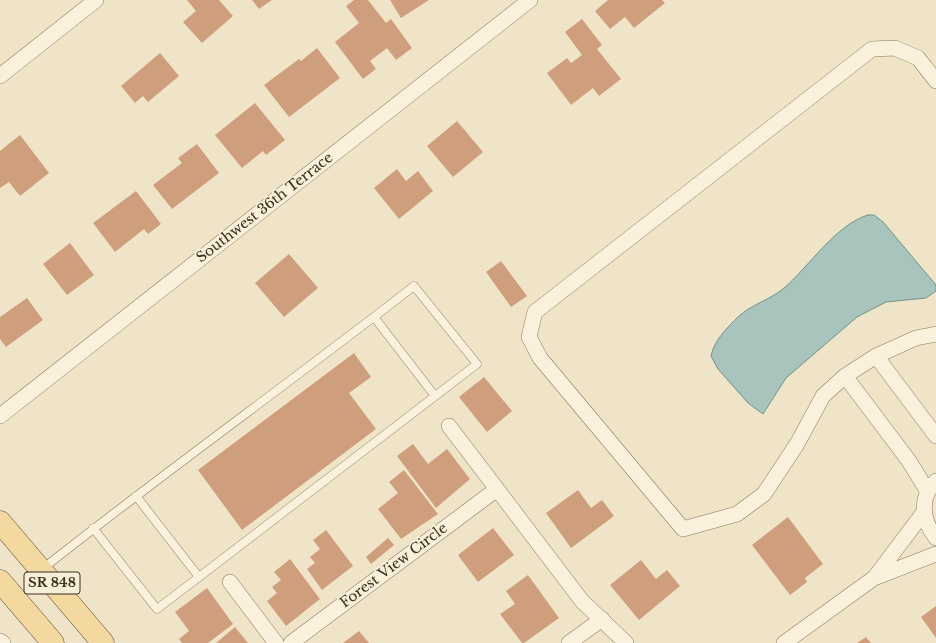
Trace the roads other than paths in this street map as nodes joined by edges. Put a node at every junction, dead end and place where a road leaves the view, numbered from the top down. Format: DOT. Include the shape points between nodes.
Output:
graph roads {
  1 [pos="96,0"];
  2 [pos="530,0"];
  3 [pos="0,76"];
  4 [pos="936,81"];
  5 [pos="374,317"];
  6 [pos="936,334"];
  7 [pos="876,356"];
  8 [pos="845,376"];
  9 [pos="435,396"];
  10 [pos="0,416"];
  11 [pos="449,426"];
  12 [pos="936,436"];
  13 [pos="932,486"];
  14 [pos="497,489"];
  15 [pos="136,496"];
  16 [pos="924,512"];
  17 [pos="0,522"];
  18 [pos="93,528"];
  19 [pos="936,538"];
  20 [pos="936,554"];
  21 [pos="41,570"];
  22 [pos="199,577"];
  23 [pos="874,578"];
  24 [pos="0,581"];
  25 [pos="230,582"];
  26 [pos="602,619"];
  27 [pos="0,641"];
  28 [pos="3,643"];
  29 [pos="53,643"];
  30 [pos="103,643"];
  31 [pos="276,643"];
  32 [pos="291,643"];
  33 [pos="569,643"];
  34 [pos="626,643"];
  35 [pos="784,643"];
  1 -- 3 [label="street"];
  2 -- 10 [label="street, Southwest 36th Terrace"];
  4 -- 8 [label="street" via="918,58 895,48 872,49 535,312 529,337 540,358 683,529 737,514 764,494 797,444 823,396"];
  5 -- 9 [label="lane"];
  5 -- 9 [label="lane" via="414,286 477,364"];
  5 -- 15 [label="lane"];
  6 -- 7 [label="street" via="916,338"];
  7 -- 8 [label="street"];
  7 -- 12 [label="street"];
  8 -- 13 [label="street" via="909,461"];
  9 -- 22 [label="lane"];
  11 -- 14 [label="street"];
  13 -- 16 [label="street"];
  14 -- 26 [label="street" via="582,601"];
  14 -- 32 [label="street, Forest View Circle"];
  15 -- 18 [label="lane"];
  15 -- 22 [label="lane"];
  16 -- 19 [label="street" via="926,522"];
  16 -- 23 [label="street"];
  17 -- 21 [label="main road, SR 848"];
  18 -- 21 [label="lane"];
  18 -- 22 [label="lane" via="157,609"];
  20 -- 23 [label="street"];
  21 -- 30 [label="main road, SR 848"];
  23 -- 35 [label="street"];
  24 -- 29 [label="main road, SR 848"];
  25 -- 31 [label="street"];
  26 -- 33 [label="street"];
  26 -- 34 [label="street"];
  27 -- 28 [label="street"];
}
